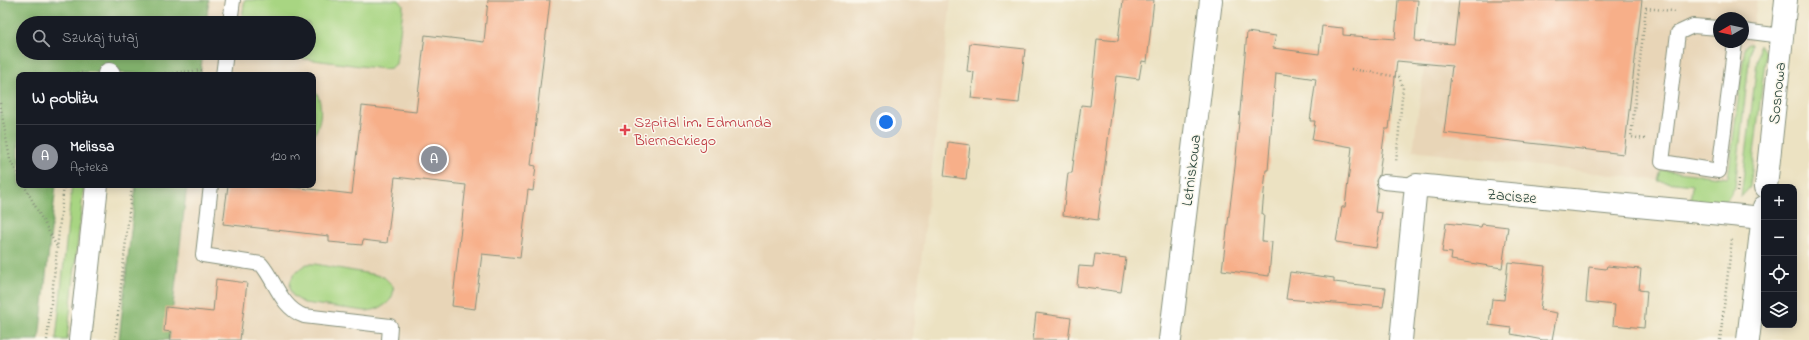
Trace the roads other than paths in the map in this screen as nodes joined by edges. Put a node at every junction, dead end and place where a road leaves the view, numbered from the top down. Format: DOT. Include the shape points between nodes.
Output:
graph roads {
  1 [pos="233,0"];
  2 [pos="1211,0"];
  3 [pos="1786,0"];
  4 [pos="231,16"];
  5 [pos="1713,28"];
  6 [pos="1749,32"];
  7 [pos="1782,36"];
  8 [pos="1735,48"];
  9 [pos="225,60"];
  10 [pos="224,72"];
  11 [pos="1390,182"];
  12 [pos="1766,184"];
  13 [pos="1416,185"];
  14 [pos="97,188"];
  15 [pos="211,188"];
  16 [pos="1761,213"];
  17 [pos="1762,220"];
  18 [pos="80,340"];
  19 [pos="389,340"];
  20 [pos="1170,340"];
  21 [pos="1401,340"];
  22 [pos="1748,340"];
  1 -- 4 [label="lane"];
  2 -- 20 [label="street, Letniskowa"];
  3 -- 7 [label="street, Sosnowa"];
  5 -- 8 [label="lane" via="1693,26 1678,33 1662,162 1719,171"];
  6 -- 7 [label="lane"];
  7 -- 12 [label="street, Sosnowa"];
  9 -- 10 [label="lane"];
  11 -- 13 [label="lane"];
  13 -- 16 [label="street, Zacisze" via="1734,216"];
  13 -- 21 [label="street"];
  14 -- 18 [label="street"];
  15 -- 19 [label="lane" via="203,255 261,264 268,271 285,302 297,313 390,326"];
  17 -- 22 [label="street"];
}
